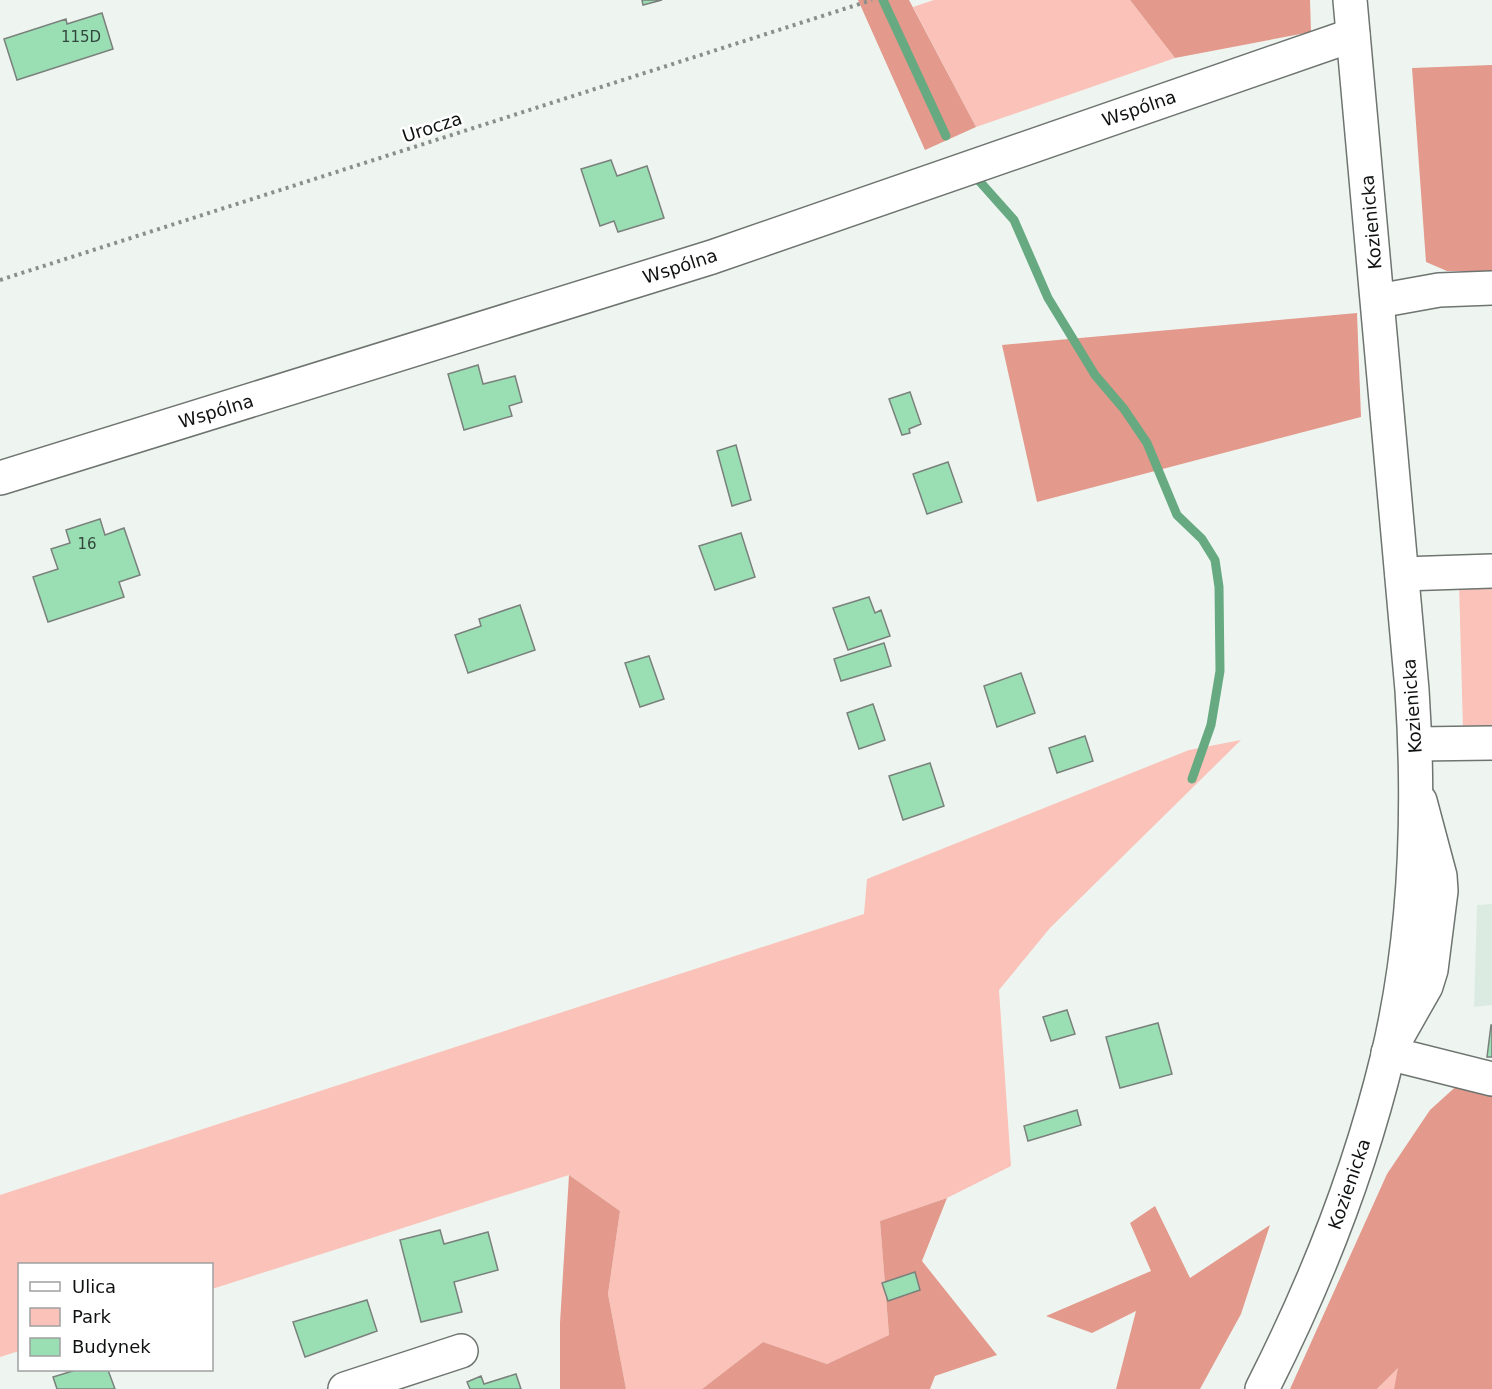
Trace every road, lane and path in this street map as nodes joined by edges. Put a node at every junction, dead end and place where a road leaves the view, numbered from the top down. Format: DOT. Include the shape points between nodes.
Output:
graph roads {
  1 [pos="872,0"];
  2 [pos="1350,0"];
  3 [pos="1353,35"];
  4 [pos="0,280"];
  5 [pos="1492,288"];
  6 [pos="1378,301"];
  7 [pos="0,478"];
  8 [pos="1492,571"];
  9 [pos="1402,574"];
  10 [pos="1492,743"];
  11 [pos="1416,744"];
  12 [pos="1388,1053"];
  13 [pos="1492,1079"];
  14 [pos="461,1351"];
  15 [pos="345,1389"];
  16 [pos="1262,1389"];
  1 -- 4 [label="path, Urocza"];
  2 -- 3 [label="main road, Kozienicka"];
  3 -- 6 [label="main road, Kozienicka"];
  3 -- 7 [label="main road, Wspólna" via="712,257"];
  5 -- 6 [label="main road" via="1438,290"];
  6 -- 9 [label="main road, Kozienicka"];
  8 -- 9 [label="main road"];
  9 -- 11 [label="main road, Kozienicka"];
  10 -- 11 [label="main road"];
  11 -- 12 [label="main road, Kozienicka" via="1408,922"];
  12 -- 13 [label="main road"];
  12 -- 16 [label="main road, Kozienicka" via="1352,1180 1327,1248"];
  14 -- 15 [label="main road"];
}
